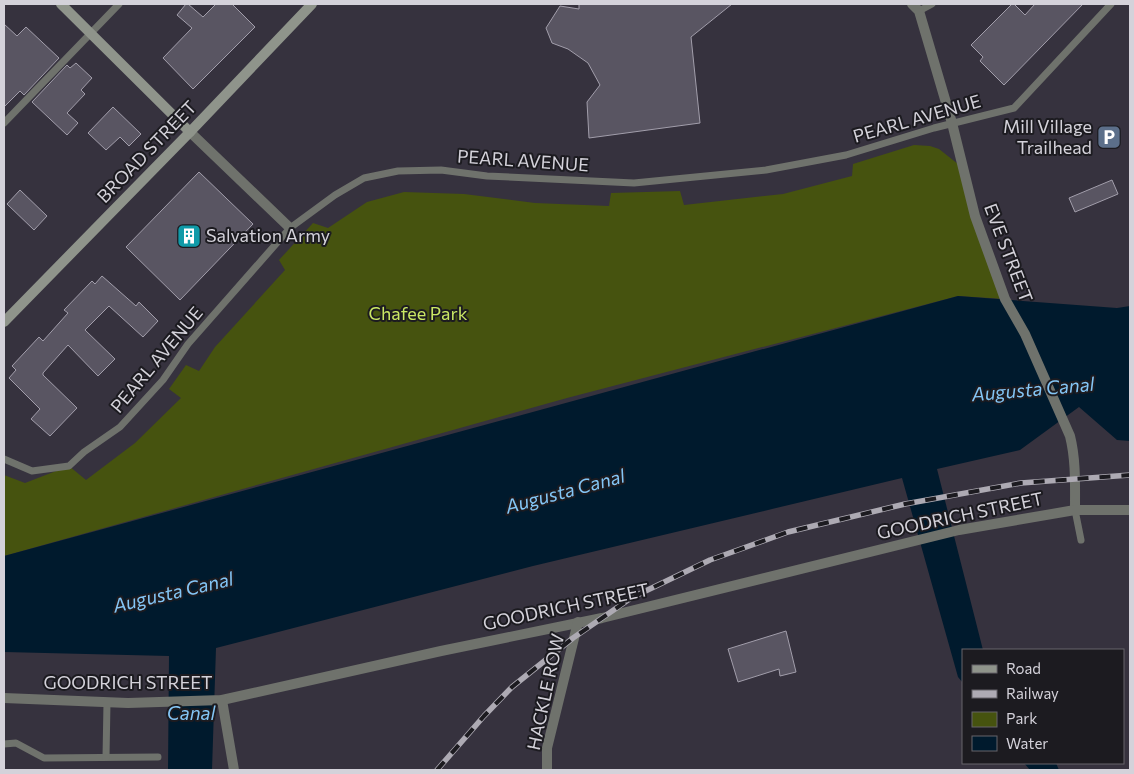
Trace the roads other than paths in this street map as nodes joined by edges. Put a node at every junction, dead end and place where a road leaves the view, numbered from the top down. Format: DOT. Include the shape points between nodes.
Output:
graph roads {
  1 [pos="61,4"];
  2 [pos="119,4"];
  3 [pos="312,4"];
  4 [pos="932,4"];
  5 [pos="1111,4"];
  6 [pos="915,7"];
  7 [pos="91,33"];
  8 [pos="4,123"];
  9 [pos="952,123"];
  10 [pos="190,132"];
  11 [pos="290,228"];
  12 [pos="4,322"];
  13 [pos="4,459"];
  14 [pos="1075,510"];
  15 [pos="1130,510"];
  16 [pos="1081,540"];
  17 [pos="578,622"];
  18 [pos="4,698"];
  19 [pos="221,700"];
  20 [pos="107,703"];
  21 [pos="4,744"];
  22 [pos="106,757"];
  23 [pos="158,757"];
  24 [pos="234,770"];
  25 [pos="547,770"];
  1 -- 7 [label="main road"];
  2 -- 7 [label="lane"];
  3 -- 10 [label="main road, BROAD STREET"];
  4 -- 6 [label="lane"];
  5 -- 9 [label="lane, PEARL AVENUE" via="1014,108"];
  6 -- 9 [label="street, EVE STREET"];
  7 -- 8 [label="lane"];
  7 -- 10 [label="main road"];
  9 -- 11 [label="lane, PEARL AVENUE" via="846,155 766,170 634,184 487,176 441,170 398,171 364,178"];
  9 -- 14 [label="street, EVE STREET" via="975,216 1005,299 1025,334 1070,436"];
  10 -- 11 [label="street"];
  10 -- 12 [label="main road, BROAD STREET"];
  11 -- 13 [label="lane, PEARL AVENUE" via="120,427 69,466 32,471"];
  14 -- 15 [label="street, GOODRICH STREET"];
  14 -- 16 [label="lane"];
  14 -- 17 [label="street, GOODRICH STREET" via="959,530"];
  17 -- 19 [label="street, GOODRICH STREET"];
  17 -- 25 [label="street, HACKLE ROW" via="547,748"];
  18 -- 20 [label="street, GOODRICH STREET"];
  19 -- 20 [label="street, GOODRICH STREET"];
  19 -- 24 [label="street"];
  20 -- 22 [label="lane"];
  21 -- 22 [label="lane" via="16,743 44,758"];
  22 -- 23 [label="lane"];
}
